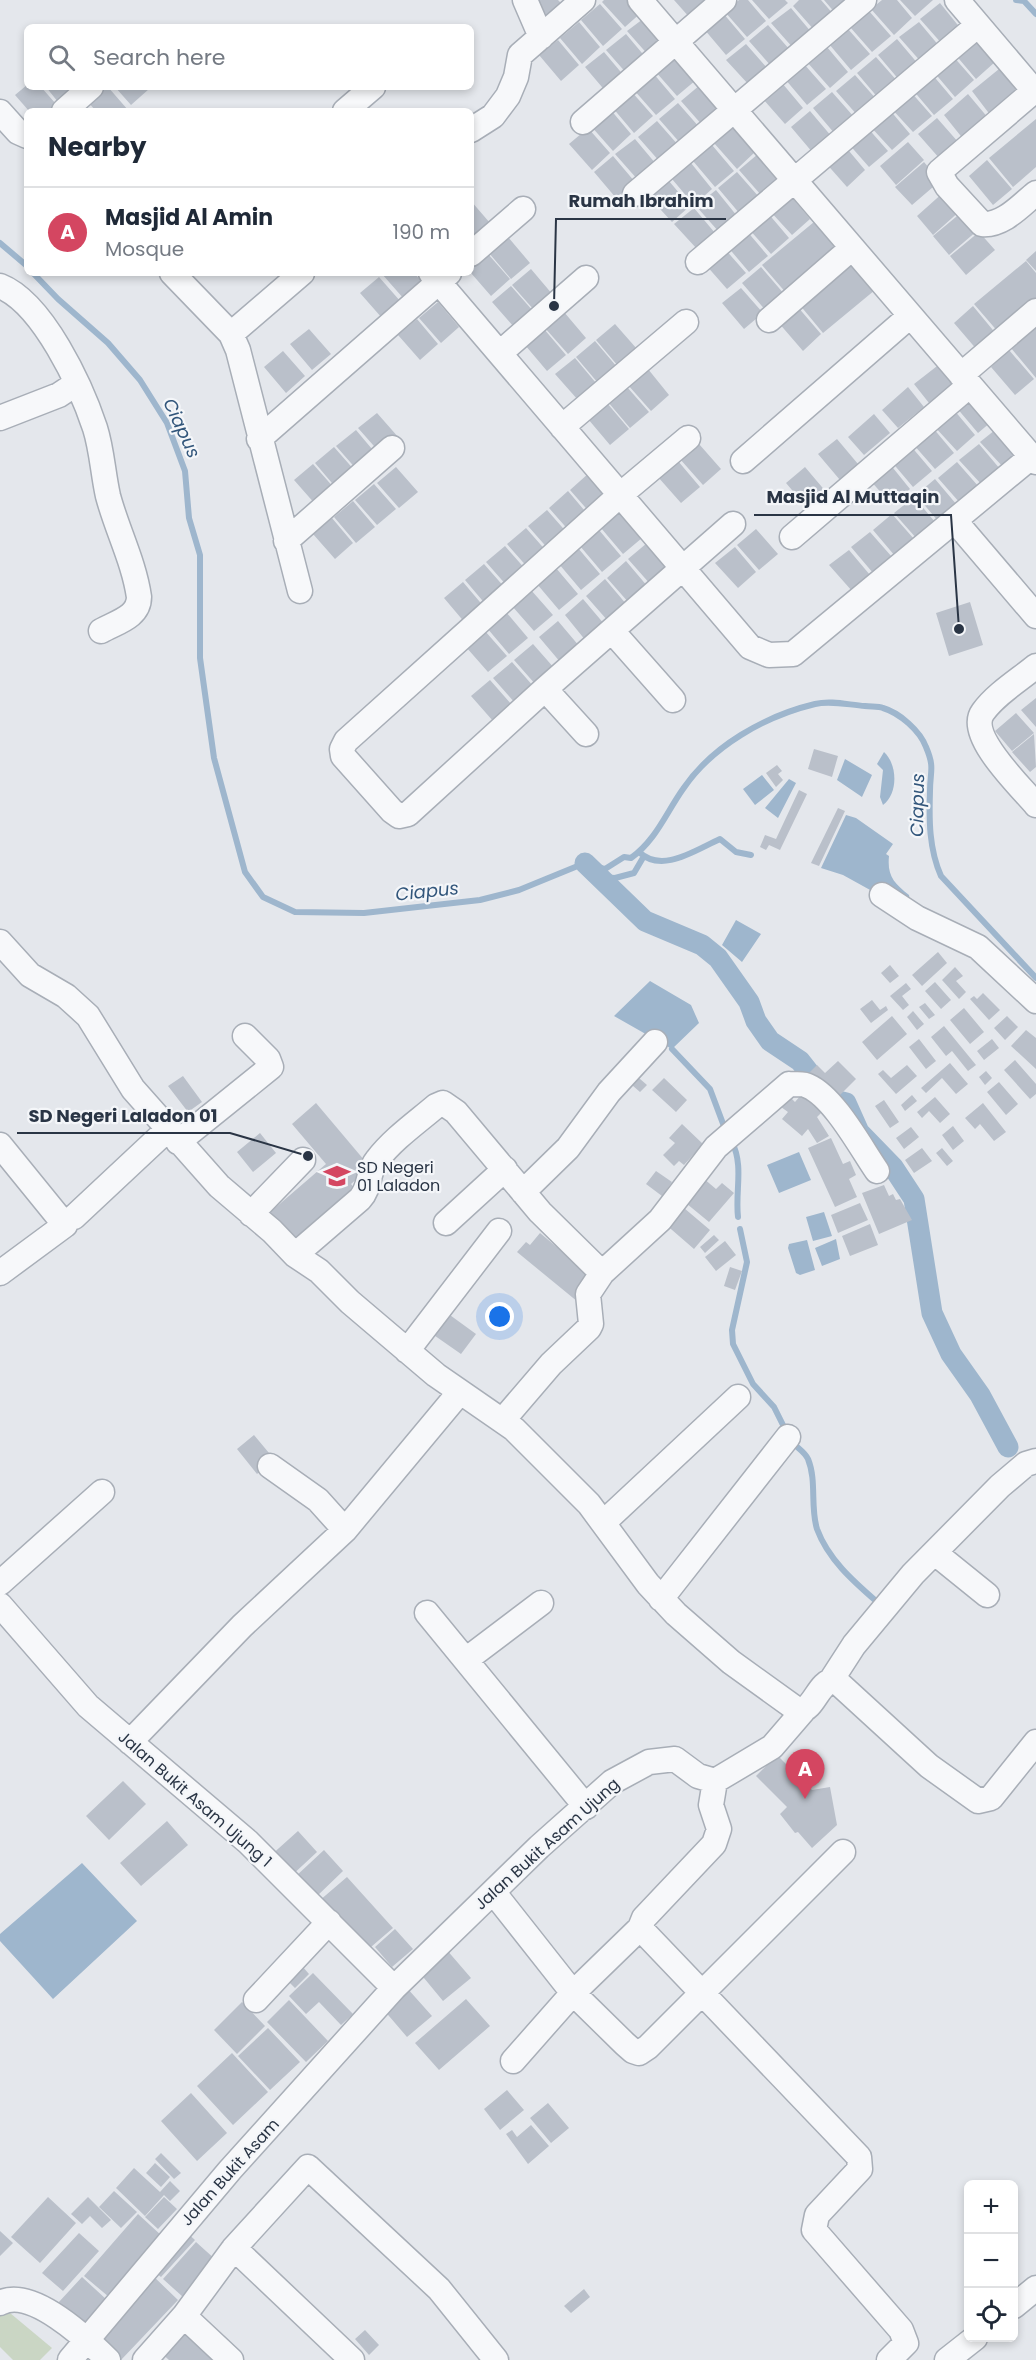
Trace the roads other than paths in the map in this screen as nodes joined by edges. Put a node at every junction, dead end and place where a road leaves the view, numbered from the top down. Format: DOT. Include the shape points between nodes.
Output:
graph roads {
  1 [pos="525,0"];
  2 [pos="583,0"];
  3 [pos="640,0"];
  4 [pos="724,0"];
  5 [pos="864,0"];
  6 [pos="957,0"];
  7 [pos="978,25"];
  8 [pos="541,37"];
  9 [pos="676,41"];
  10 [pos="88,90"];
  11 [pos="370,90"];
  12 [pos="1035,92"];
  13 [pos="67,108"];
  14 [pos="348,108"];
  15 [pos="735,110"];
  16 [pos="0,112"];
  17 [pos="583,122"];
  18 [pos="474,128"];
  19 [pos="24,135"];
  20 [pos="795,181"];
  21 [pos="1036,193"];
  22 [pos="635,194"];
  23 [pos="523,209"];
  24 [pos="852,248"];
  25 [pos="474,251"];
  26 [pos="698,262"];
  27 [pos="175,276"];
  28 [pos="299,276"];
  29 [pos="440,276"];
  30 [pos="586,278"];
  31 [pos="0,286"];
  32 [pos="1036,311"];
  33 [pos="910,316"];
  34 [pos="769,320"];
  35 [pos="686,322"];
  36 [pos="231,334"];
  37 [pos="500,353"];
  38 [pos="965,380"];
  39 [pos="77,383"];
  40 [pos="0,418"];
  41 [pos="562,427"];
  42 [pos="688,438"];
  43 [pos="259,439"];
  44 [pos="392,448"];
  45 [pos="1031,448"];
  46 [pos="743,461"];
  47 [pos="620,495"];
  48 [pos="955,521"];
  49 [pos="733,524"];
  50 [pos="792,537"];
  51 [pos="286,541"];
  52 [pos="684,569"];
  53 [pos="300,591"];
  54 [pos="1036,616"];
  55 [pos="100,631"];
  56 [pos="612,631"];
  57 [pos="1036,667"];
  58 [pos="544,689"];
  59 [pos="673,700"];
  60 [pos="586,734"];
  61 [pos="1036,805"];
  62 [pos="882,895"];
  63 [pos="3,951"];
  64 [pos="1036,1001"];
  65 [pos="245,1036"];
  66 [pos="655,1042"];
  67 [pos="172,1136"];
  68 [pos="0,1145"];
  69 [pos="303,1161"];
  70 [pos="504,1169"];
  71 [pos="877,1171"];
  72 [pos="523,1192"];
  73 [pos="251,1214"];
  74 [pos="74,1217"];
  75 [pos="446,1222"];
  76 [pos="500,1231"];
  77 [pos="295,1255"];
  78 [pos="1,1271"];
  79 [pos="602,1274"];
  80 [pos="407,1351"];
  81 [pos="459,1393"];
  82 [pos="738,1398"];
  83 [pos="503,1420"];
  84 [pos="788,1437"];
  85 [pos="1036,1461"];
  86 [pos="270,1466"];
  87 [pos="102,1492"];
  88 [pos="603,1523"];
  89 [pos="345,1530"];
  90 [pos="935,1554"];
  91 [pos="0,1583"];
  92 [pos="987,1595"];
  93 [pos="661,1599"];
  94 [pos="541,1603"];
  95 [pos="0,1605"];
  96 [pos="427,1613"];
  97 [pos="467,1659"];
  98 [pos="832,1679"];
  99 [pos="803,1711"];
  100 [pos="130,1742"];
  101 [pos="1036,1742"];
  102 [pos="715,1781"];
  103 [pos="586,1807"];
  104 [pos="843,1852"];
  105 [pos="494,1893"];
  106 [pos="329,1922"];
  107 [pos="640,1928"];
  108 [pos="394,1988"];
  109 [pos="573,1993"];
  110 [pos="700,1994"];
  111 [pos="256,2000"];
  112 [pos="513,2061"];
  113 [pos="234,2248"];
  114 [pos="1036,2288"];
  115 [pos="2,2300"];
  116 [pos="1018,2303"];
  117 [pos="184,2316"];
  118 [pos="88,2340"];
  119 [pos="969,2342"];
  120 [pos="70,2360"];
  121 [pos="108,2360"];
  122 [pos="145,2360"];
  123 [pos="231,2360"];
  124 [pos="352,2360"];
  125 [pos="496,2360"];
  126 [pos="889,2360"];
  127 [pos="947,2360"];
  1 -- 8 [label="street"];
  2 -- 8 [label="street"];
  3 -- 9 [label="street"];
  4 -- 9 [label="street"];
  5 -- 15 [label="street"];
  6 -- 7 [label="street"];
  7 -- 12 [label="street"];
  7 -- 20 [label="street"];
  8 -- 18 [label="street" via="520,55 513,87 493,116"];
  9 -- 15 [label="street"];
  9 -- 17 [label="street"];
  10 -- 13 [label="street"];
  11 -- 14 [label="street"];
  12 -- 21 [label="street" via="939,172 982,224 1002,220"];
  15 -- 20 [label="street"];
  15 -- 22 [label="street"];
  16 -- 19 [label="street"];
  20 -- 24 [label="street"];
  20 -- 26 [label="street"];
  23 -- 25 [label="street"];
  24 -- 33 [label="street"];
  24 -- 34 [label="street"];
  27 -- 36 [label="street"];
  28 -- 36 [label="street"];
  29 -- 37 [label="street"];
  29 -- 43 [label="street"];
  30 -- 37 [label="street"];
  31 -- 39 [label="street" via="23,299"];
  32 -- 38 [label="street"];
  33 -- 38 [label="street"];
  33 -- 46 [label="street"];
  35 -- 41 [label="street"];
  36 -- 43 [label="street"];
  37 -- 41 [label="street"];
  38 -- 45 [label="street"];
  38 -- 50 [label="street"];
  39 -- 40 [label="street" via="60,395"];
  39 -- 55 [label="street" via="95,430 108,496 139,597 135,613"];
  41 -- 47 [label="street"];
  42 -- 47 [label="street"];
  43 -- 51 [label="street"];
  44 -- 51 [label="street"];
  45 -- 48 [label="street"];
  47 -- 52 [label="street"];
  47 -- 58 [label="street" via="346,741 343,756 392,811 404,815 417,808"];
  48 -- 52 [label="street" via="793,654 769,655 750,646"];
  48 -- 54 [label="street"];
  49 -- 52 [label="street"];
  51 -- 53 [label="street"];
  52 -- 56 [label="street"];
  56 -- 58 [label="street"];
  56 -- 59 [label="street"];
  57 -- 61 [label="street" via="990,704 978,723 994,756"];
  58 -- 60 [label="street"];
  62 -- 64 [label="street" via="917,918 978,947"];
  63 -- 67 [label="street" via="88,1016 126,1080"];
  65 -- 67 [label="street" via="271,1067"];
  66 -- 72 [label="street" via="609,1092 568,1148"];
  67 -- 73 [label="street"];
  67 -- 74 [label="street"];
  68 -- 78 [label="street" via="64,1225"];
  69 -- 73 [label="street"];
  70 -- 72 [label="street"];
  70 -- 75 [label="street"];
  70 -- 77 [label="street" via="449,1105 443,1103 376,1161 368,1190"];
  71 -- 79 [label="street" via="818,1092 807,1085 789,1084 716,1147 660,1220"];
  72 -- 79 [label="street"];
  73 -- 77 [label="street"];
  76 -- 80 [label="street"];
  77 -- 80 [label="street"];
  79 -- 83 [label="street" via="588,1294 589,1328 551,1364"];
  80 -- 81 [label="street"];
  81 -- 83 [label="street"];
  81 -- 89 [label="street"];
  82 -- 88 [label="street"];
  83 -- 88 [label="street" via="570,1483"];
  84 -- 93 [label="street"];
  85 -- 90 [label="street" via="1026,1464 1000,1486"];
  86 -- 89 [label="street" via="318,1500"];
  87 -- 91 [label="street"];
  88 -- 93 [label="street"];
  89 -- 100 [label="street" via="242,1626"];
  90 -- 92 [label="street"];
  90 -- 98 [label="street" via="913,1574 854,1645"];
  93 -- 99 [label="street" via="731,1662 786,1704"];
  94 -- 97 [label="street"];
  95 -- 100 [label="street, Jalan Bukit Asam Ujung 1" via="88,1706"];
  96 -- 97 [label="street"];
  97 -- 103 [label="street"];
  98 -- 99 [label="street"];
  98 -- 101 [label="street" via="930,1766 978,1801 991,1798"];
  99 -- 102 [label="street" via="772,1747"];
  100 -- 106 [label="street, Jalan Bukit Asam Ujung 1" via="249,1842"];
  102 -- 103 [label="street, Jalan Bukit Asam Ujung" via="698,1776 675,1759 660,1759 624,1774"];
  102 -- 107 [label="street" via="711,1805 719,1829 714,1844 644,1918"];
  103 -- 105 [label="street, Jalan Bukit Asam Ujung"];
  104 -- 110 [label="street"];
  105 -- 108 [label="street, Jalan Bukit Asam Ujung"];
  105 -- 109 [label="street"];
  106 -- 108 [label="street, Jalan Bukit Asam Ujung 1"];
  106 -- 111 [label="street"];
  107 -- 109 [label="street"];
  107 -- 110 [label="street"];
  108 -- 118 [label="street, Jalan Bukit Asam" via="187,2219"];
  109 -- 110 [label="street" via="639,2053"];
  109 -- 112 [label="street"];
  110 -- 126 [label="street" via="859,2157 860,2169 816,2215 814,2229 902,2330 906,2343"];
  113 -- 117 [label="street"];
  113 -- 124 [label="street"];
  113 -- 125 [label="street" via="308,2167 439,2289"];
  114 -- 116 [label="street"];
  115 -- 118 [label="street" via="35,2304"];
  117 -- 122 [label="street"];
  117 -- 123 [label="street"];
  118 -- 120 [label="street, Jalan Bukit Asam"];
  118 -- 121 [label="street"];
  119 -- 127 [label="street"];
}
